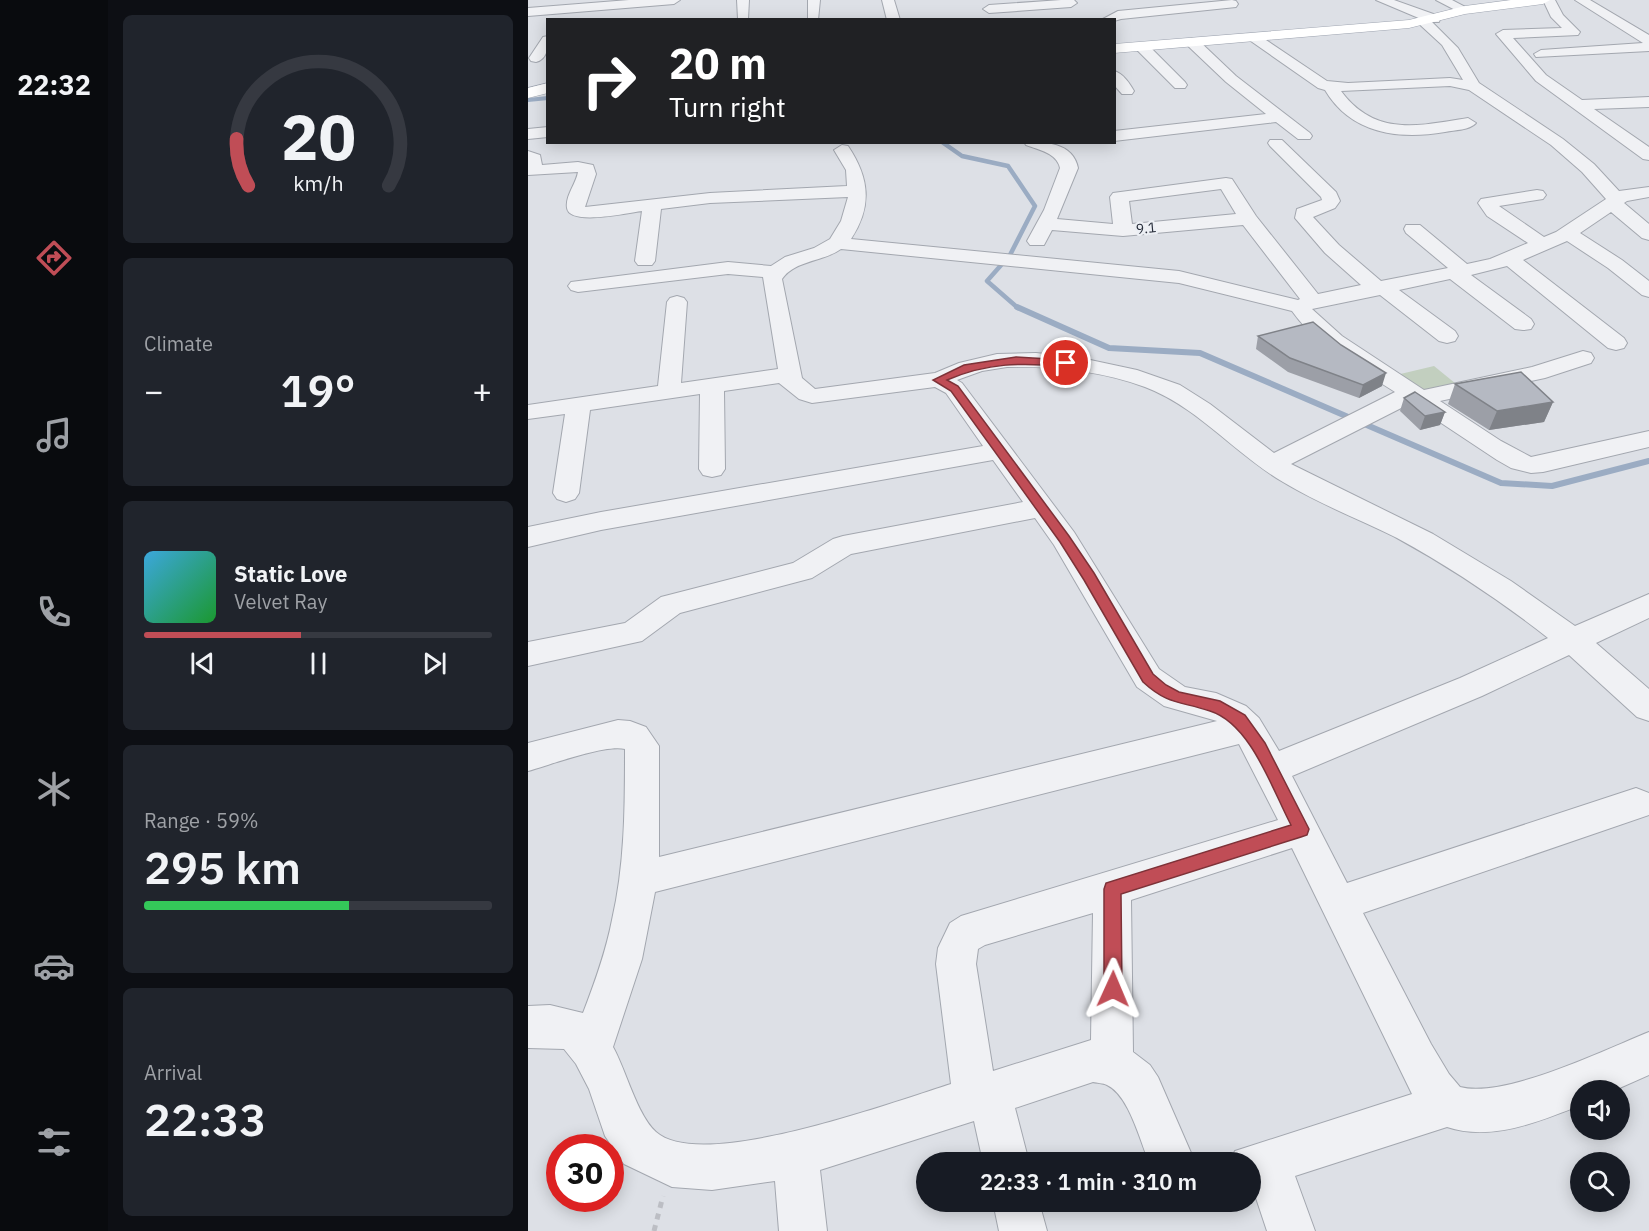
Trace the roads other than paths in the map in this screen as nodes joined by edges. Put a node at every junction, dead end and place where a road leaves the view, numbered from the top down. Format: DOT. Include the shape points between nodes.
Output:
graph roads {
  1 [pos="743,0"];
  2 [pos="814,0"];
  3 [pos="888,0"];
  4 [pos="1382,0"];
  5 [pos="1442,0"];
  6 [pos="1543,0"];
  7 [pos="1549,0"];
  8 [pos="1581,0"];
  9 [pos="1071,3"];
  10 [pos="572,4"];
  11 [pos="1232,4"];
  12 [pos="665,5"];
  13 [pos="988,9"];
  14 [pos="1465,10"];
  15 [pos="528,12"];
  16 [pos="743,16"];
  17 [pos="813,17"];
  18 [pos="893,18"];
  19 [pos="1109,18"];
  20 [pos="1429,21"];
  21 [pos="1119,34"];
  22 [pos="1252,37"];
  23 [pos="1649,41"];
  24 [pos="1192,42"];
  25 [pos="546,43"];
  26 [pos="1137,47"];
  27 [pos="1649,47"];
  28 [pos="1116,49"];
  29 [pos="1521,55"];
  30 [pos="536,58"];
  31 [pos="1557,69"];
  32 [pos="1534,70"];
  33 [pos="1116,77"];
  34 [pos="1180,85"];
  35 [pos="1331,86"];
  36 [pos="1473,86"];
  37 [pos="546,88"];
  38 [pos="1127,90"];
  39 [pos="528,92"];
  40 [pos="1649,102"];
  41 [pos="1577,105"];
  42 [pos="1279,117"];
  43 [pos="1468,123"];
  44 [pos="546,132"];
  45 [pos="528,134"];
  46 [pos="1116,136"];
  47 [pos="1304,136"];
  48 [pos="1276,142"];
  49 [pos="1039,144"];
  50 [pos="1645,149"];
  51 [pos="842,150"];
  52 [pos="528,156"];
  53 [pos="1649,192"];
  54 [pos="855,193"];
  55 [pos="1537,195"];
  56 [pos="1614,202"];
  57 [pos="652,205"];
  58 [pos="1248,219"];
  59 [pos="1045,224"];
  60 [pos="1413,229"];
  61 [pos="1124,230"];
  62 [pos="1567,233"];
  63 [pos="1649,234"];
  64 [pos="837,243"];
  65 [pos="1543,245"];
  66 [pos="1510,260"];
  67 [pos="645,261"];
  68 [pos="1023,262"];
  69 [pos="775,272"];
  70 [pos="1460,272"];
  71 [pos="578,286"];
  72 [pos="1381,289"];
  73 [pos="1649,291"];
  74 [pos="677,302"];
  75 [pos="1307,304"];
  76 [pos="1523,324"];
  77 [pos="1447,336"];
  78 [pos="1616,343"];
  79 [pos="1583,358"];
  80 [pos="791,379"];
  81 [pos="939,380"];
  82 [pos="712,384"];
  83 [pos="669,390"];
  84 [pos="1416,395"];
  85 [pos="579,404"];
  86 [pos="528,412"];
  87 [pos="1649,440"];
  88 [pos="999,451"];
  89 [pos="1272,464"];
  90 [pos="712,469"];
  91 [pos="566,493"];
  92 [pos="1041,508"];
  93 [pos="528,537"];
  94 [pos="1649,605"];
  95 [pos="1574,641"];
  96 [pos="528,654"];
  97 [pos="1649,708"];
  98 [pos="1247,728"];
  99 [pos="528,757"];
  100 [pos="1270,770"];
  101 [pos="1636,804"];
  102 [pos="1301,829"];
  103 [pos="638,879"];
  104 [pos="1112,889"];
  105 [pos="1338,904"];
  106 [pos="528,1027"];
  107 [pos="591,1048"];
  108 [pos="1649,1053"];
  109 [pos="1112,1064"];
  110 [pos="982,1095"];
  111 [pos="1448,1105"];
  112 [pos="1002,1152"];
  113 [pos="1168,1152"];
  114 [pos="796,1155"];
  115 [pos="1261,1163"];
  116 [pos="1261,1168"];
  117 [pos="1018,1212"];
  118 [pos="803,1231"];
  119 [pos="1023,1231"];
  120 [pos="1291,1231"];
  1 -- 16 [label="street"];
  2 -- 17 [label="street"];
  3 -- 18 [label="street"];
  4 -- 20 [label="street"];
  5 -- 14 [label="street"];
  6 -- 14 [label="main road"];
  7 -- 29 [label="street" via="1557,17 1573,32 1503,34"];
  8 -- 23 [label="street"];
  9 -- 13 [label="street"];
  10 -- 12 [label="street"];
  10 -- 15 [label="street"];
  11 -- 19 [label="street"];
  14 -- 20 [label="main road"];
  20 -- 22 [label="main road"];
  20 -- 36 [label="street" via="1453,50"];
  21 -- 26 [label="street"];
  22 -- 24 [label="main road"];
  22 -- 35 [label="street" via="1314,81"];
  24 -- 26 [label="main road"];
  24 -- 42 [label="street"];
  25 -- 30 [label="street"];
  26 -- 28 [label="main road"];
  26 -- 34 [label="street"];
  27 -- 29 [label="street"];
  29 -- 32 [label="street"];
  31 -- 32 [label="street"];
  32 -- 41 [label="street"];
  33 -- 38 [label="street"];
  35 -- 36 [label="street" via="1450,82"];
  35 -- 43 [label="street" via="1349,109 1383,130 1410,131"];
  36 -- 56 [label="street" via="1557,141 1588,168"];
  37 -- 39 [label="main road"];
  40 -- 41 [label="street"];
  41 -- 50 [label="street"];
  42 -- 46 [label="street"];
  42 -- 47 [label="street"];
  44 -- 45 [label="street"];
  48 -- 72 [label="street" via="1330,196 1329,204 1304,213 1304,218 1332,249"];
  49 -- 59 [label="street" via="1065,156 1069,168"];
  51 -- 54 [label="street" via="856,172"];
  52 -- 57 [label="street" via="534,159 533,171 587,169 576,211 593,213"];
  53 -- 56 [label="street" via="1631,194"];
  54 -- 57 [label="street" via="744,196"];
  54 -- 64 [label="street" via="853,214"];
  55 -- 65 [label="street" via="1487,203"];
  56 -- 62 [label="street"];
  56 -- 63 [label="street"];
  57 -- 67 [label="street"];
  58 -- 61 [label="street, 9.1"];
  58 -- 61 [label="street" via="1226,183 1119,197"];
  58 -- 75 [label="street"];
  59 -- 61 [label="street, 9.1"];
  59 -- 68 [label="street"];
  60 -- 70 [label="street"];
  62 -- 65 [label="street"];
  62 -- 73 [label="street"];
  64 -- 68 [label="street"];
  64 -- 69 [label="street"];
  65 -- 66 [label="street"];
  66 -- 70 [label="street"];
  66 -- 78 [label="street"];
  68 -- 75 [label="street" via="1179,277"];
  69 -- 71 [label="street" via="728,268"];
  69 -- 80 [label="street" via="773,285"];
  70 -- 72 [label="street"];
  70 -- 76 [label="street"];
  72 -- 75 [label="street"];
  72 -- 77 [label="street"];
  74 -- 83 [label="street"];
  75 -- 84 [label="street" via="1327,334"];
  79 -- 84 [label="street" via="1537,373"];
  80 -- 81 [label="street" via="804,394 823,396"];
  80 -- 82 [label="street" via="771,376"];
  81 -- 88 [label="street" via="954,388"];
  81 -- 89 [label="street" via="968,367 1016,360 1075,364 1120,373 1187,398"];
  82 -- 83 [label="street"];
  82 -- 90 [label="street"];
  83 -- 85 [label="street"];
  84 -- 87 [label="street" via="1511,458 1531,465"];
  84 -- 89 [label="street" via="1388,404"];
  85 -- 86 [label="street"];
  85 -- 91 [label="street"];
  88 -- 92 [label="street"];
  88 -- 93 [label="street"];
  89 -- 95 [label="street" via="1421,540 1479,574"];
  92 -- 96 [label="street" via="843,546 802,571 671,605 631,633"];
  92 -- 98 [label="street" via="1089,577 1148,678 1176,697 1228,711"];
  94 -- 95 [label="street"];
  95 -- 97 [label="street"];
  95 -- 100 [label="street"];
  98 -- 100 [label="street"];
  98 -- 103 [label="street"];
  99 -- 103 [label="street" via="612,736 628,734 637,738 642,746"];
  100 -- 102 [label="street"];
  101 -- 105 [label="street"];
  102 -- 104 [label="street"];
  102 -- 105 [label="street"];
  103 -- 107 [label="street" via="616,979"];
  104 -- 109 [label="street"];
  104 -- 110 [label="street" via="964,936 956,964"];
  105 -- 111 [label="street" via="1420,1066"];
  106 -- 107 [label="street" via="575,1030"];
  107 -- 114 [label="street" via="621,1120 640,1148 672,1164 712,1167"];
  108 -- 111 [label="street" via="1573,1087 1511,1105 1479,1111"];
  109 -- 110 [label="street" via="1093,1061"];
  109 -- 113 [label="street" via="1128,1073 1142,1091"];
  110 -- 112 [label="street"];
  110 -- 114 [label="street"];
  111 -- 115 [label="street"];
  114 -- 118 [label="street"];
  116 -- 120 [label="street"];
  117 -- 119 [label="street"];
}
